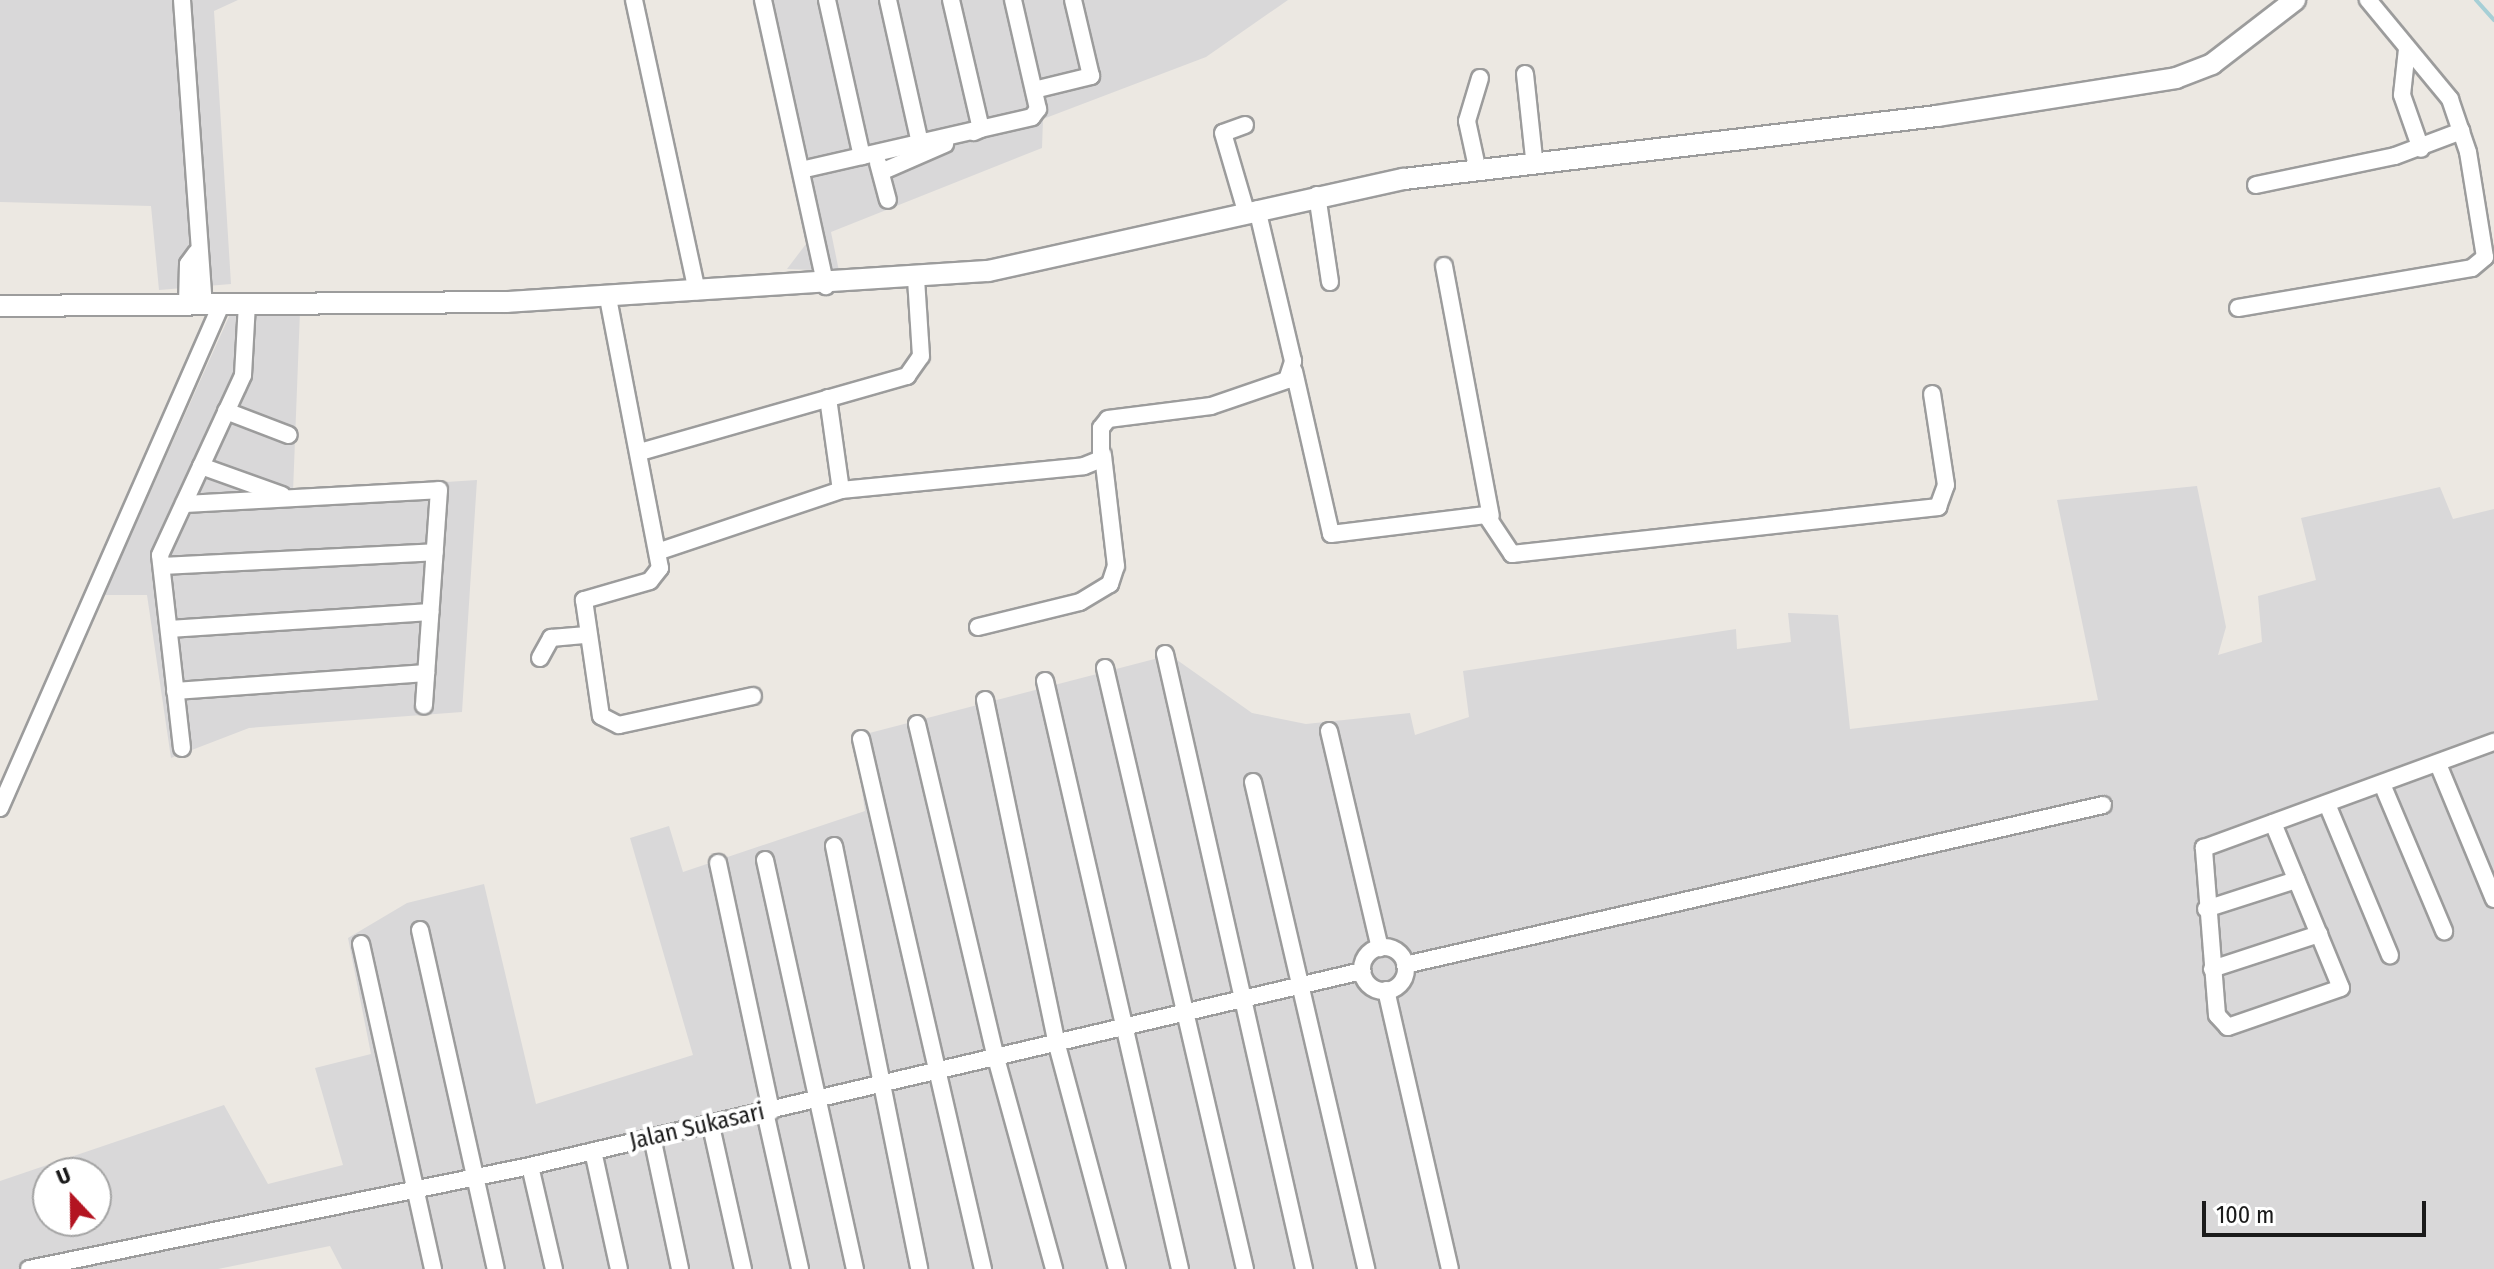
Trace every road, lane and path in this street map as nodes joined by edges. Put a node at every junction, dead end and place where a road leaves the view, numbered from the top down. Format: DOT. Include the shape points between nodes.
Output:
graph roads {
  1 [pos="182,0"];
  2 [pos="634,0"];
  3 [pos="763,0"];
  4 [pos="827,0"];
  5 [pos="888,0"];
  6 [pos="951,0"];
  7 [pos="1013,0"];
  8 [pos="1073,0"];
  9 [pos="2295,0"];
  10 [pos="2368,0"];
  11 [pos="2407,49"];
  12 [pos="1525,74"];
  13 [pos="1480,78"];
  14 [pos="1034,90"];
  15 [pos="1245,125"];
  16 [pos="981,129"];
  17 [pos="2461,131"];
  18 [pos="920,143"];
  19 [pos="2421,149"];
  20 [pos="869,154"];
  21 [pos="1534,158"];
  22 [pos="1477,167"];
  23 [pos="801,170"];
  24 [pos="881,172"];
  25 [pos="2256,185"];
  26 [pos="1317,195"];
  27 [pos="888,200"];
  28 [pos="1251,210"];
  29 [pos="2487,211"];
  30 [pos="1444,266"];
  31 [pos="916,279"];
  32 [pos="1330,282"];
  33 [pos="826,286"];
  34 [pos="697,291"];
  35 [pos="608,298"];
  36 [pos="247,304"];
  37 [pos="204,305"];
  38 [pos="0,306"];
  39 [pos="2238,308"];
  40 [pos="1294,371"];
  41 [pos="1932,394"];
  42 [pos="828,398"];
  43 [pos="226,411"];
  44 [pos="289,435"];
  45 [pos="640,452"];
  46 [pos="1103,455"];
  47 [pos="201,466"];
  48 [pos="841,490"];
  49 [pos="290,498"];
  50 [pos="184,504"];
  51 [pos="1491,516"];
  52 [pos="660,551"];
  53 [pos="435,552"];
  54 [pos="162,566"];
  55 [pos="430,612"];
  56 [pos="978,627"];
  57 [pos="169,629"];
  58 [pos="587,635"];
  59 [pos="1165,654"];
  60 [pos="540,658"];
  61 [pos="1105,668"];
  62 [pos="426,673"];
  63 [pos="1045,681"];
  64 [pos="175,691"];
  65 [pos="753,696"];
  66 [pos="985,700"];
  67 [pos="424,705"];
  68 [pos="917,724"];
  69 [pos="1329,731"];
  70 [pos="861,739"];
  71 [pos="2493,745"];
  72 [pos="182,748"];
  73 [pos="2438,764"];
  74 [pos="1253,782"];
  75 [pos="2382,784"];
  76 [pos="2327,804"];
  77 [pos="2103,805"];
  78 [pos="0,808"];
  79 [pos="2273,823"];
  80 [pos="834,846"];
  81 [pos="765,860"];
  82 [pos="718,863"];
  83 [pos="2296,880"];
  84 [pos="2494,899"];
  85 [pos="2206,909"];
  86 [pos="420,930"];
  87 [pos="2444,931"];
  88 [pos="2319,934"];
  89 [pos="361,944"];
  90 [pos="1380,948"];
  91 [pos="2390,955"];
  92 [pos="1405,965"];
  93 [pos="2212,969"];
  94 [pos="1362,971"];
  95 [pos="1301,986"];
  96 [pos="1386,990"];
  97 [pos="1241,1000"];
  98 [pos="1184,1014"];
  99 [pos="1126,1027"];
  100 [pos="1057,1045"];
  101 [pos="996,1058"];
  102 [pos="940,1072"];
  103 [pos="879,1083"];
  104 [pos="815,1098"];
  105 [pos="768,1111"];
  106 [pos="711,1126"];
  107 [pos="652,1137"];
  108 [pos="593,1151"];
  109 [pos="530,1166"];
  110 [pos="474,1177"];
  111 [pos="415,1190"];
  112 [pos="29,1269"];
  113 [pos="433,1269"];
  114 [pos="496,1269"];
  115 [pos="554,1269"];
  116 [pos="619,1269"];
  117 [pos="680,1269"];
  118 [pos="743,1269"];
  119 [pos="800,1269"];
  120 [pos="855,1269"];
  121 [pos="919,1269"];
  122 [pos="983,1269"];
  123 [pos="1054,1269"];
  124 [pos="1117,1269"];
  125 [pos="1180,1269"];
  126 [pos="1245,1269"];
  127 [pos="1304,1269"];
  128 [pos="1366,1269"];
  129 [pos="1450,1269"];
  1 -- 37 [label="street" via="196,253"];
  2 -- 34 [label="street"];
  3 -- 23 [label="street"];
  4 -- 20 [label="street"];
  5 -- 18 [label="street"];
  6 -- 16 [label="street"];
  7 -- 14 [label="street"];
  8 -- 14 [label="street" via="1091,76"];
  9 -- 21 [label="street" via="2212,64 2164,80 1937,116"];
  10 -- 11 [label="street"];
  11 -- 17 [label="street" via="2437,76"];
  11 -- 19 [label="street" via="2402,95"];
  12 -- 21 [label="street"];
  13 -- 22 [label="street" via="1467,121"];
  14 -- 16 [label="street" via="1038,109 1032,117"];
  15 -- 28 [label="street" via="1223,133"];
  16 -- 18 [label="street"];
  16 -- 24 [label="street"];
  17 -- 19 [label="street"];
  17 -- 29 [label="street"];
  18 -- 20 [label="street"];
  19 -- 25 [label="street"];
  20 -- 23 [label="street"];
  20 -- 24 [label="street"];
  21 -- 22 [label="street"];
  22 -- 26 [label="street"];
  23 -- 33 [label="street"];
  24 -- 27 [label="street"];
  26 -- 28 [label="street"];
  26 -- 32 [label="street"];
  28 -- 31 [label="street" via="1019,265"];
  28 -- 40 [label="street"];
  29 -- 39 [label="street" via="2486,247 2472,268"];
  30 -- 51 [label="street"];
  31 -- 33 [label="street"];
  31 -- 42 [label="street" via="918,368"];
  33 -- 34 [label="street"];
  34 -- 35 [label="street"];
  35 -- 36 [label="street"];
  35 -- 45 [label="street"];
  36 -- 37 [label="street"];
  36 -- 43 [label="street" via="243,375"];
  37 -- 38 [label="street"];
  37 -- 78 [label="street"];
  40 -- 46 [label="street" via="1211,406 1108,419 1101,428"];
  40 -- 51 [label="street" via="1331,534"];
  41 -- 51 [label="street" via="1946,485 1945,499 1932,509 1515,554"];
  42 -- 45 [label="street"];
  42 -- 48 [label="street"];
  43 -- 44 [label="street"];
  43 -- 47 [label="street"];
  45 -- 52 [label="street"];
  46 -- 48 [label="street" via="1054,473"];
  46 -- 56 [label="street" via="1116,566 1110,584 1080,602"];
  47 -- 49 [label="street"];
  47 -- 50 [label="street"];
  48 -- 52 [label="street"];
  49 -- 50 [label="street"];
  49 -- 53 [label="street" via="439,490"];
  50 -- 54 [label="street"];
  52 -- 58 [label="street" via="654,579 586,596"];
  53 -- 54 [label="street"];
  53 -- 55 [label="street"];
  54 -- 57 [label="street"];
  55 -- 57 [label="street"];
  55 -- 62 [label="street"];
  57 -- 64 [label="street"];
  58 -- 60 [label="street" via="551,638"];
  58 -- 65 [label="street" via="604,723"];
  59 -- 97 [label="street"];
  61 -- 98 [label="street"];
  62 -- 64 [label="street"];
  62 -- 67 [label="street"];
  63 -- 99 [label="street"];
  64 -- 72 [label="street"];
  66 -- 100 [label="street"];
  68 -- 101 [label="street"];
  69 -- 90 [label="street"];
  70 -- 102 [label="street"];
  71 -- 73 [label="street"];
  73 -- 75 [label="street"];
  73 -- 84 [label="street"];
  74 -- 95 [label="street"];
  75 -- 76 [label="street"];
  75 -- 87 [label="street"];
  76 -- 79 [label="street"];
  76 -- 91 [label="street"];
  77 -- 92 [label="street"];
  79 -- 83 [label="street"];
  79 -- 85 [label="street" via="2204,848"];
  80 -- 103 [label="street"];
  81 -- 104 [label="street"];
  82 -- 105 [label="street"];
  83 -- 85 [label="street"];
  83 -- 88 [label="street"];
  85 -- 93 [label="street"];
  86 -- 110 [label="street"];
  88 -- 93 [label="street"];
  88 -- 93 [label="street" via="2339,991 2239,1025 2220,1022"];
  89 -- 111 [label="street"];
  90 -- 92 [label="street" via="1393,949"];
  90 -- 94 [label="street" via="1368,954"];
  92 -- 96 [label="street" via="1399,984"];
  94 -- 95 [label="street, Jalan Sukasari"];
  94 -- 96 [label="street" via="1367,984"];
  95 -- 97 [label="street, Jalan Sukasari"];
  95 -- 128 [label="street"];
  96 -- 129 [label="street"];
  97 -- 98 [label="street, Jalan Sukasari"];
  97 -- 127 [label="street"];
  98 -- 99 [label="street, Jalan Sukasari"];
  98 -- 126 [label="street"];
  99 -- 100 [label="street, Jalan Sukasari"];
  99 -- 125 [label="street"];
  100 -- 101 [label="street, Jalan Sukasari"];
  100 -- 124 [label="street"];
  101 -- 102 [label="street, Jalan Sukasari"];
  101 -- 123 [label="street"];
  102 -- 103 [label="street, Jalan Sukasari"];
  102 -- 122 [label="street"];
  103 -- 104 [label="street, Jalan Sukasari"];
  103 -- 121 [label="street"];
  104 -- 105 [label="street, Jalan Sukasari"];
  104 -- 120 [label="street"];
  105 -- 106 [label="street, Jalan Sukasari"];
  105 -- 119 [label="street"];
  106 -- 107 [label="street, Jalan Sukasari"];
  106 -- 118 [label="street"];
  107 -- 108 [label="street, Jalan Sukasari"];
  107 -- 117 [label="street"];
  108 -- 109 [label="street, Jalan Sukasari"];
  108 -- 116 [label="street"];
  109 -- 110 [label="street, Jalan Sukasari"];
  109 -- 115 [label="street"];
  110 -- 111 [label="street, Jalan Sukasari"];
  110 -- 114 [label="street"];
  111 -- 112 [label="street, Jalan Sukasari"];
  111 -- 113 [label="street"];
}
